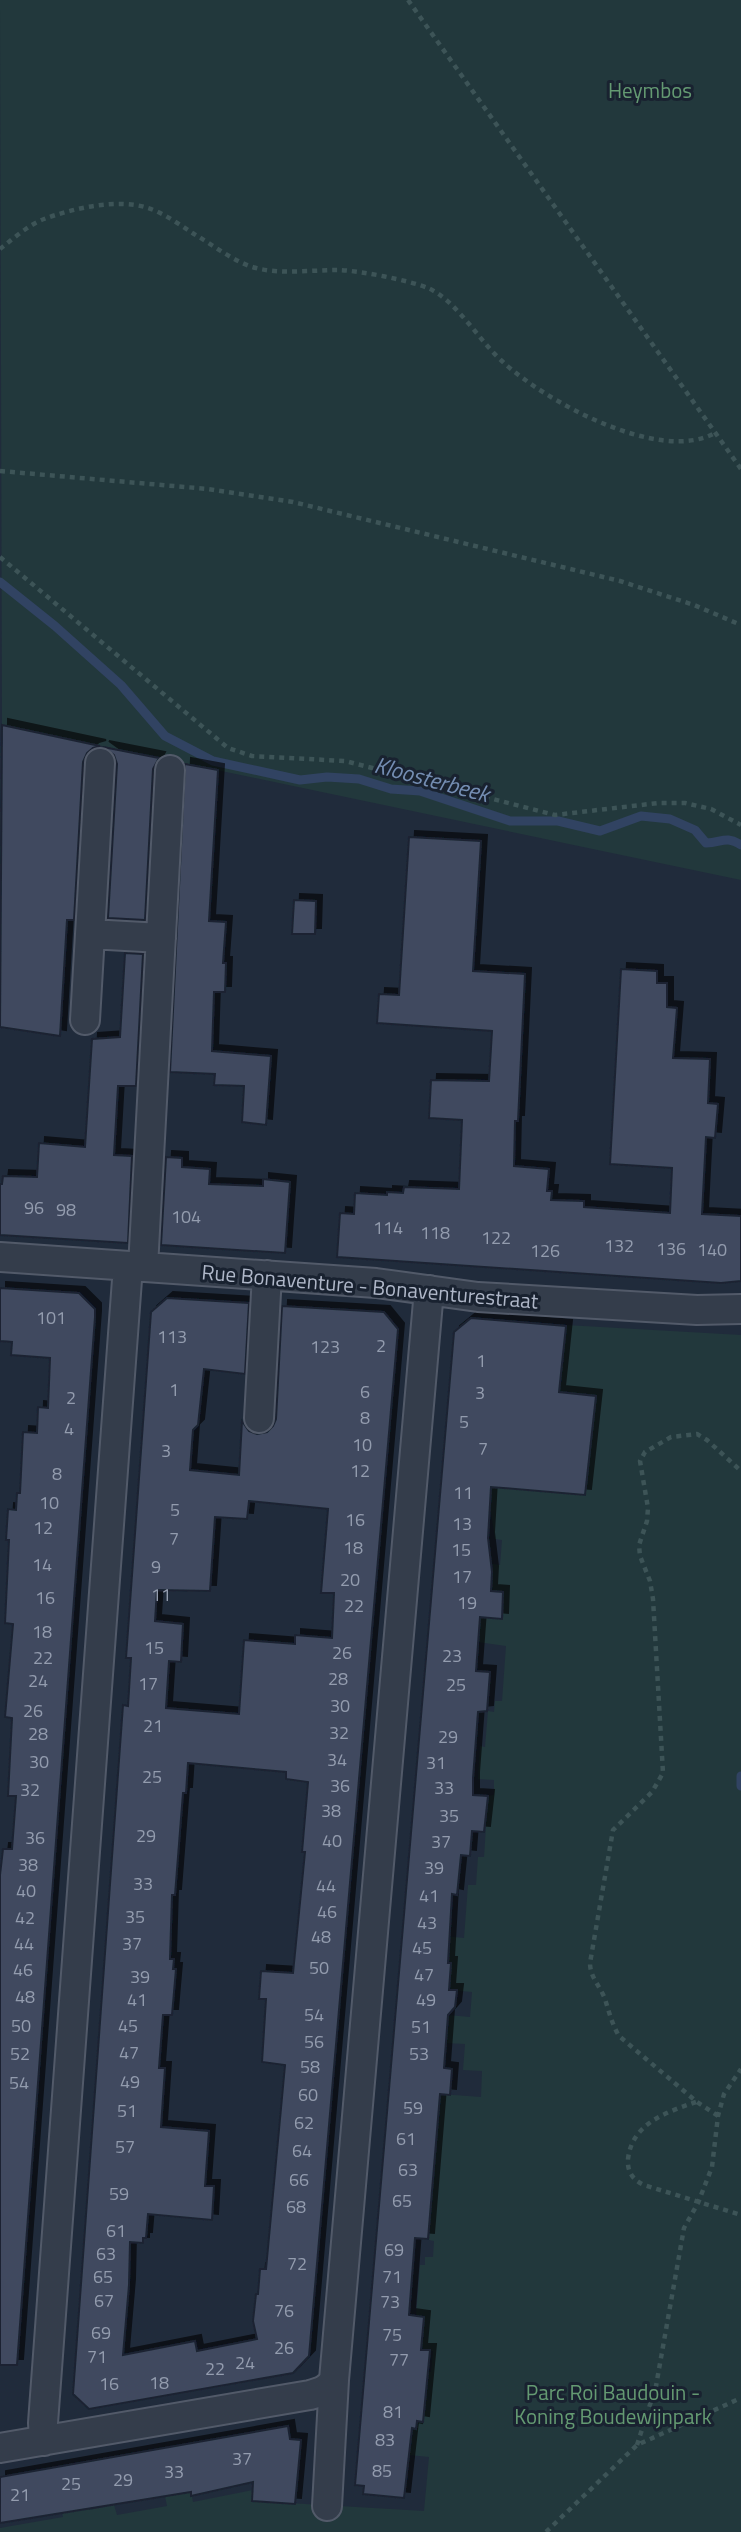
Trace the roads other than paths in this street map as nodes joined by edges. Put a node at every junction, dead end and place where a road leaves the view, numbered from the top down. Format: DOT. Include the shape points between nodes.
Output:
graph roads {
  1 [pos="100,764"];
  2 [pos="170,770"];
  3 [pos="90,934"];
  4 [pos="161,938"];
  5 [pos="85,1020"];
  6 [pos="0,1257"];
  7 [pos="135,1267"];
  8 [pos="267,1275"];
  9 [pos="429,1290"];
  10 [pos="741,1309"];
  11 [pos="259,1418"];
  12 [pos="334,2380"];
  13 [pos="44,2441"];
  14 [pos="0,2448"];
  15 [pos="327,2506"];
  1 -- 3 [label="street"];
  2 -- 4 [label="street"];
  3 -- 4 [label="street"];
  3 -- 5 [label="street"];
  4 -- 7 [label="street"];
  6 -- 7 [label="street, Rue Bonaventure - Bonaventurestraat"];
  7 -- 8 [label="street, Rue Bonaventure - Bonaventurestraat"];
  7 -- 13 [label="street"];
  8 -- 9 [label="street, Rue Bonaventure - Bonaventurestraat"];
  8 -- 11 [label="street"];
  9 -- 10 [label="street, Rue Bonaventure - Bonaventurestraat" via="664,1309"];
  9 -- 12 [label="street"];
  12 -- 13 [label="street" via="322,2392 310,2395"];
  12 -- 15 [label="street"];
  13 -- 14 [label="street"];
}
